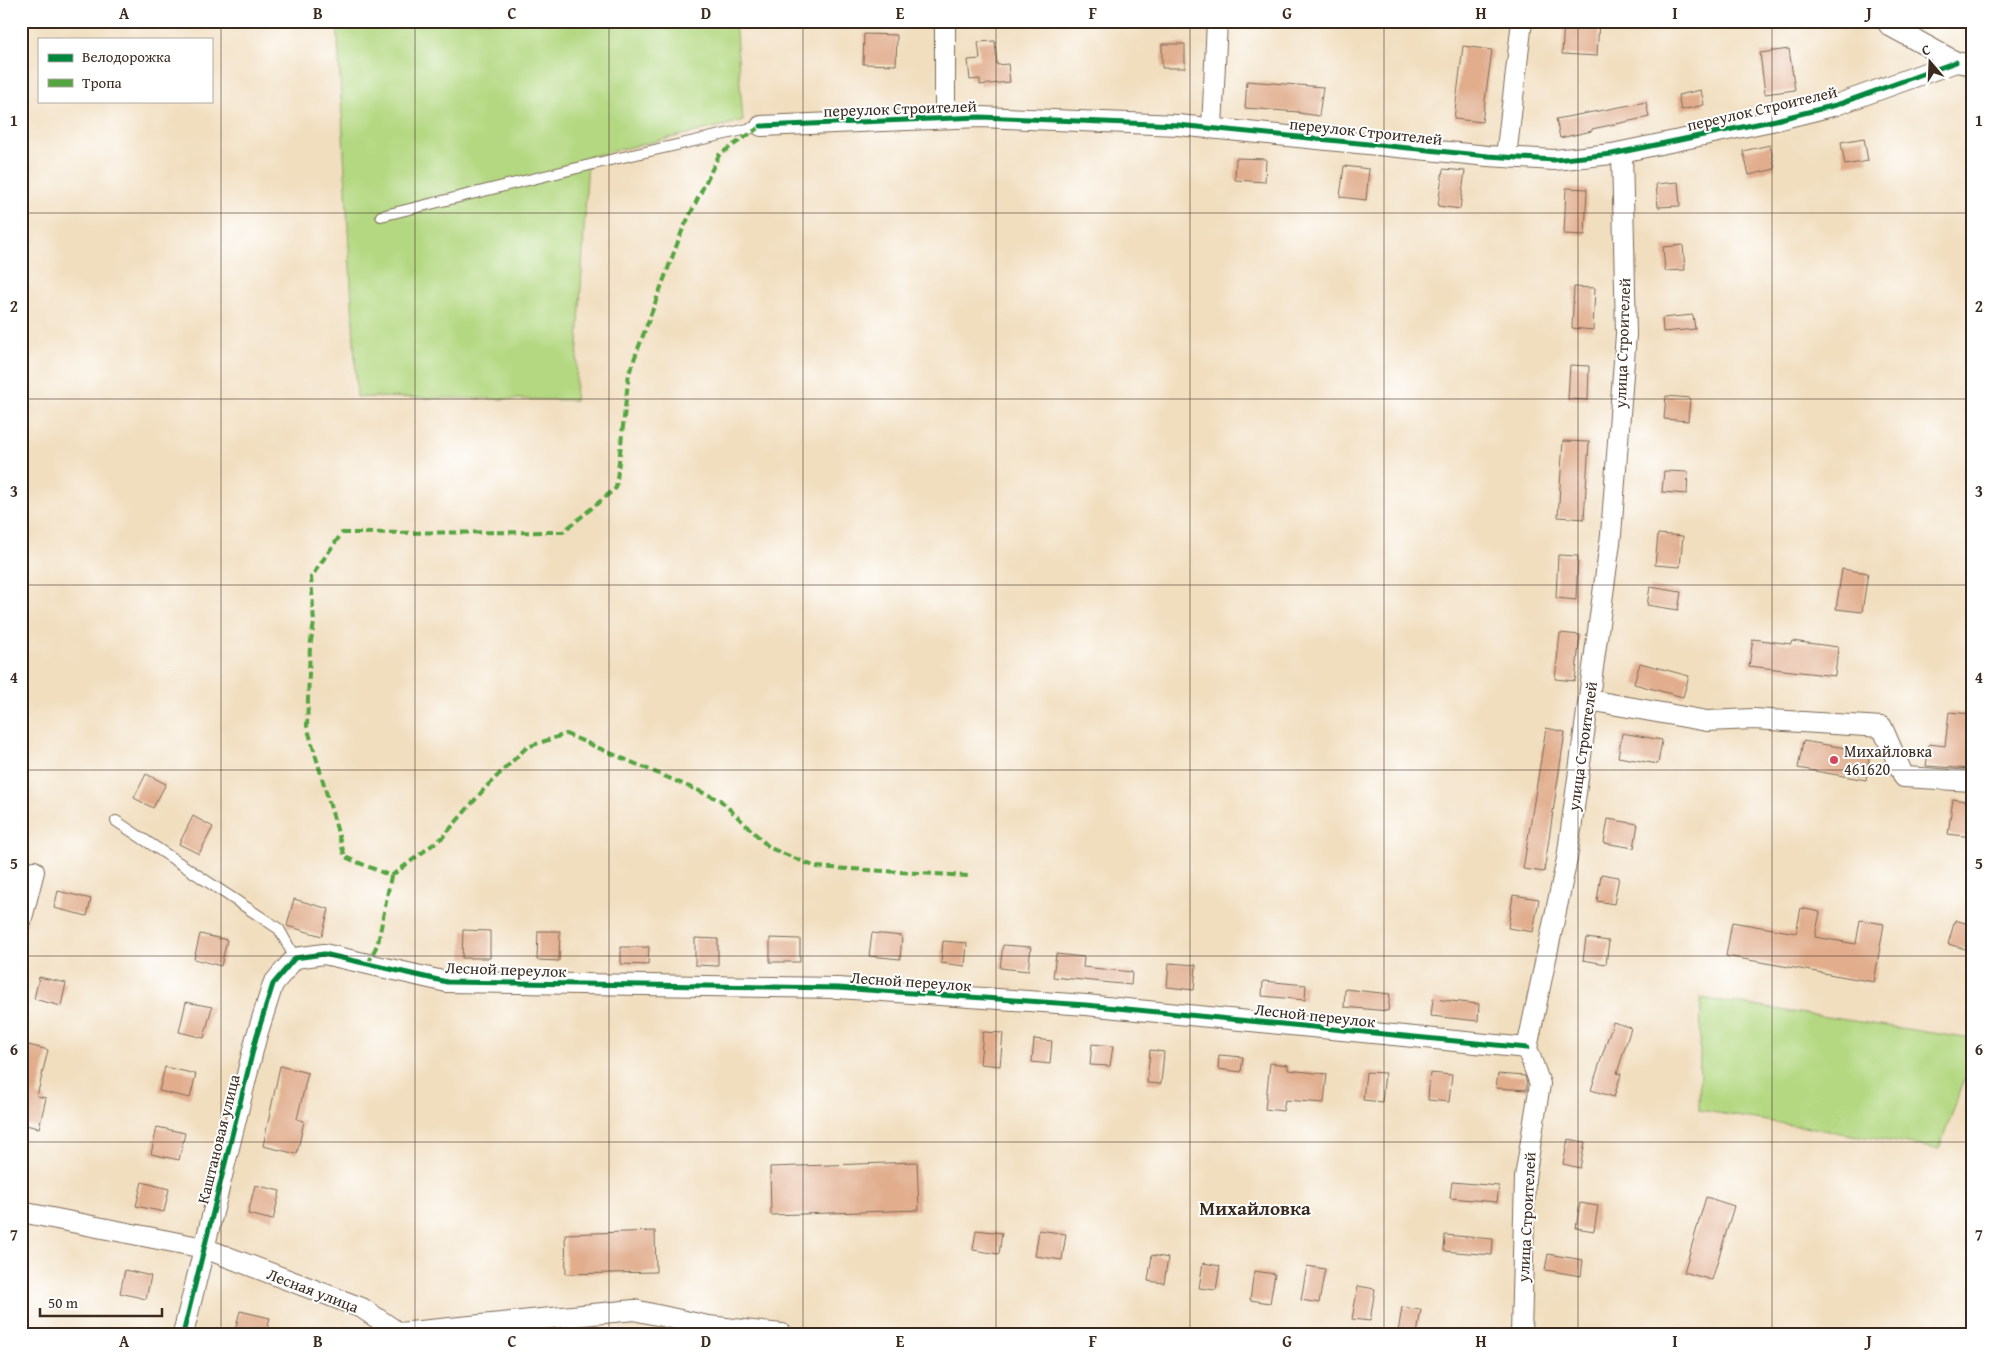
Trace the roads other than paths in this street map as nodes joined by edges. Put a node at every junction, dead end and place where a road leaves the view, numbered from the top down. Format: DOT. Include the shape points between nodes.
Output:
graph roads {
  1 [pos="944,21"];
  2 [pos="1217,21"];
  3 [pos="1522,21"];
  4 [pos="1886,21"];
  5 [pos="1967,63"];
  6 [pos="945,118"];
  7 [pos="760,126"];
  8 [pos="1212,128"];
  9 [pos="1622,152"];
  10 [pos="1506,157"];
  11 [pos="381,216"];
  12 [pos="1589,700"];
  13 [pos="1972,781"];
  14 [pos="116,821"];
  15 [pos="34,871"];
  16 [pos="21,922"];
  17 [pos="295,958"];
  18 [pos="1527,1048"];
  19 [pos="21,1212"];
  20 [pos="204,1248"];
  21 [pos="183,1334"];
  22 [pos="782,1334"];
  23 [pos="1521,1334"];
  1 -- 6 [label="street"];
  2 -- 8 [label="street"];
  3 -- 10 [label="street"];
  4 -- 5 [label="street" via="1890,26"];
  5 -- 9 [label="street, переулок Строителей" via="1836,105"];
  6 -- 7 [label="street, переулок Строителей"];
  6 -- 8 [label="street, переулок Строителей"];
  7 -- 11 [label="lane"];
  8 -- 10 [label="street, переулок Строителей"];
  9 -- 10 [label="street, переулок Строителей" via="1554,160"];
  9 -- 12 [label="street, улица Строителей" via="1626,334 1611,535"];
  12 -- 13 [label="street" via="1707,721 1754,720 1882,727 1904,778"];
  12 -- 18 [label="street, улица Строителей" via="1567,860"];
  14 -- 17 [label="lane" via="279,929"];
  15 -- 16 [label="street"];
  17 -- 18 [label="street, Лесной переулок" via="324,954 447,982 838,988 1086,1005"];
  17 -- 20 [label="street, Каштановая улица" via="274,984 256,1038"];
  18 -- 23 [label="street, улица Строителей" via="1540,1084 1525,1178"];
  19 -- 20 [label="street, Лесная улица"];
  20 -- 21 [label="street, Каштановая улица"];
  20 -- 22 [label="street, Лесная улица" via="362,1308 399,1333 634,1310 708,1326"];
}
